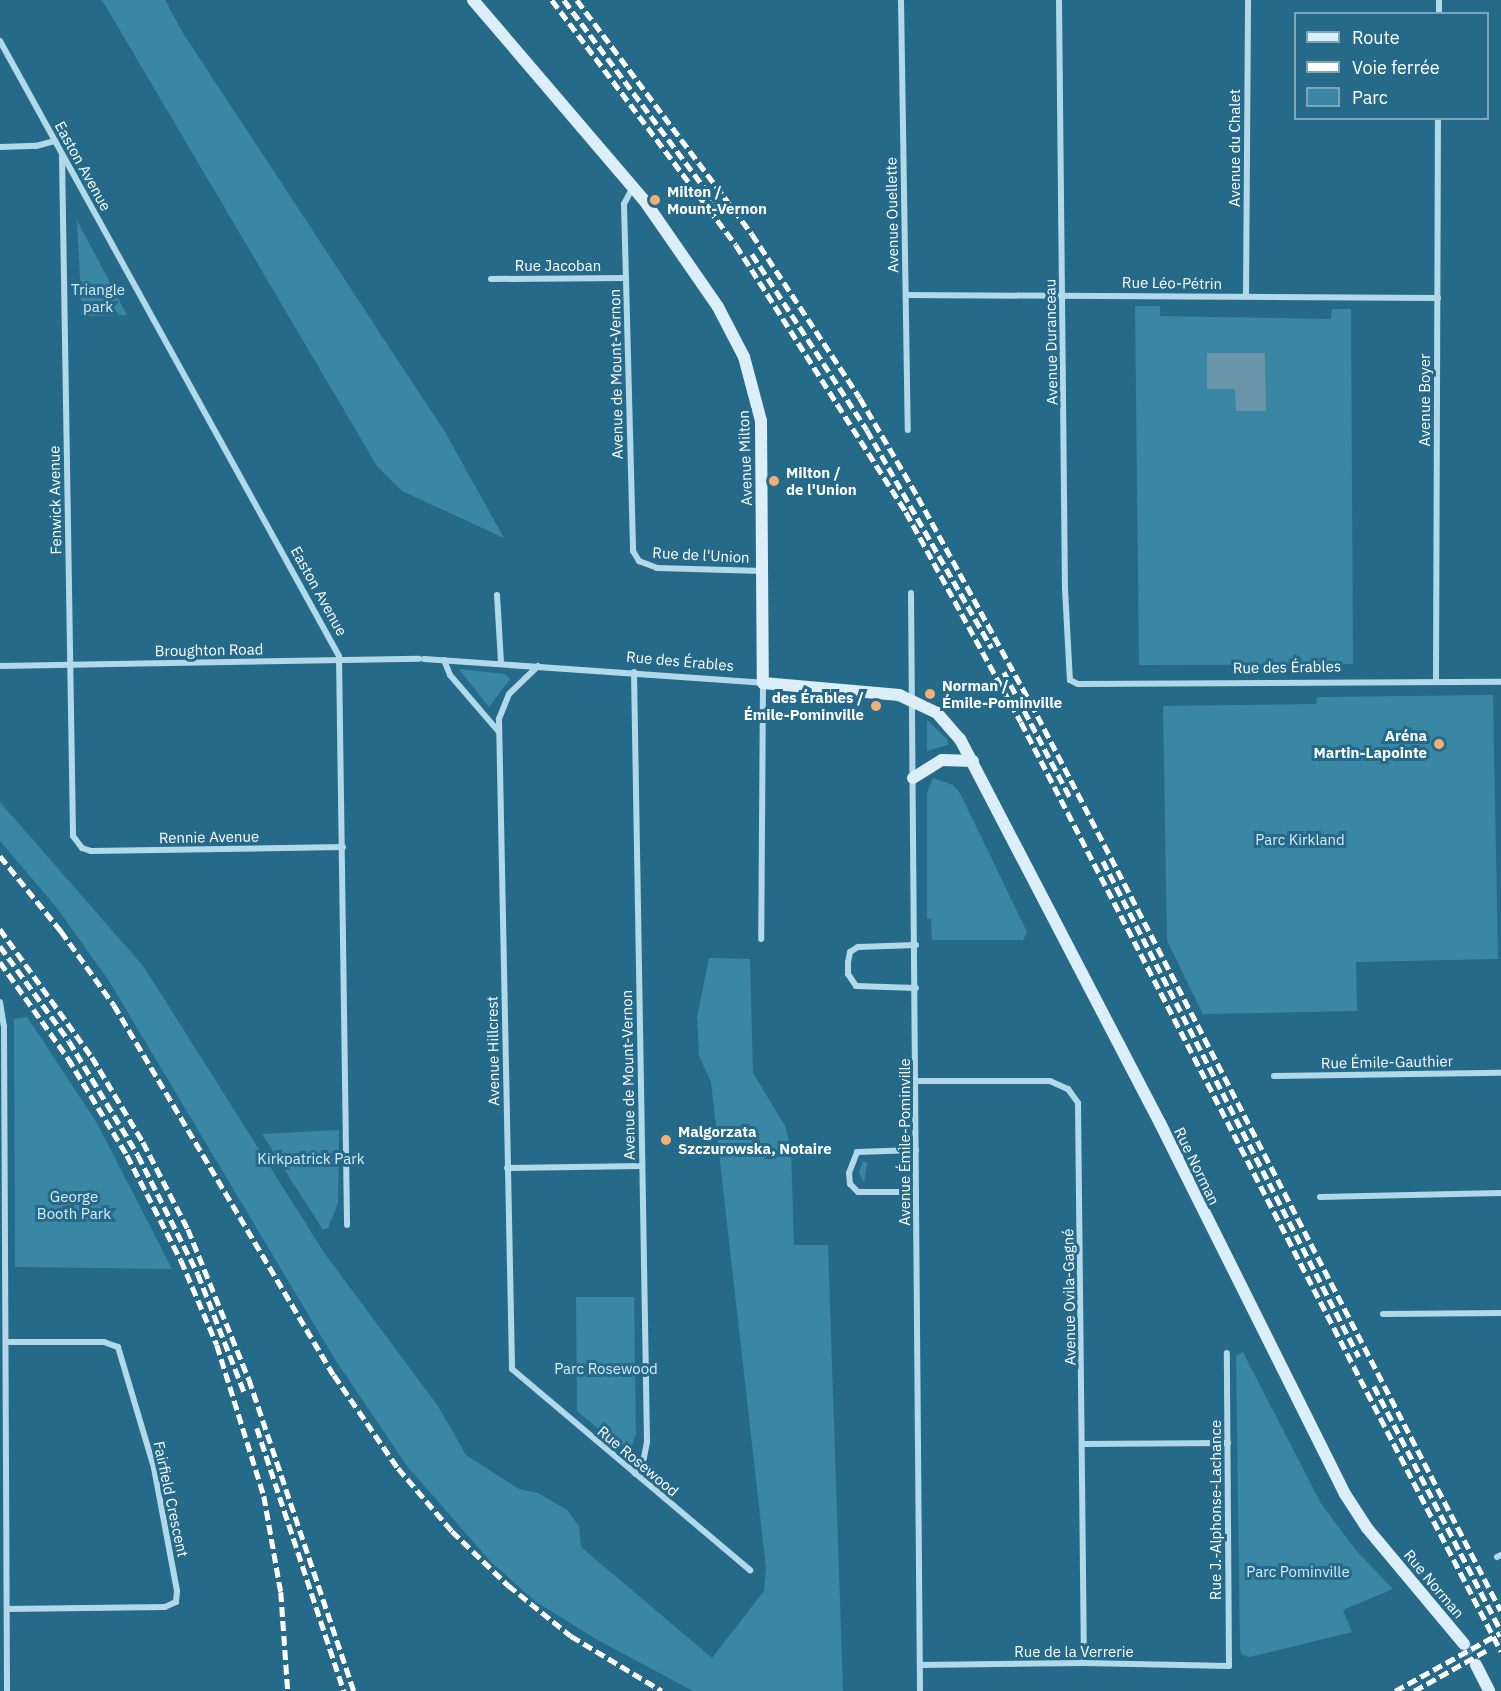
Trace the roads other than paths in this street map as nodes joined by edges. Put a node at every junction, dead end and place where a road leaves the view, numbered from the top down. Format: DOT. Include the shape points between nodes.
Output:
graph roads {
  1 [pos="473,0"];
  2 [pos="901,0"];
  3 [pos="1059,0"];
  4 [pos="1248,0"];
  5 [pos="0,41"];
  6 [pos="1438,120"];
  7 [pos="55,141"];
  8 [pos="0,147"];
  9 [pos="62,153"];
  10 [pos="633,187"];
  11 [pos="626,278"];
  12 [pos="490,279"];
  13 [pos="1063,294"];
  14 [pos="906,295"];
  15 [pos="1246,296"];
  16 [pos="1438,298"];
  17 [pos="908,430"];
  18 [pos="639,561"];
  19 [pos="762,571"];
  20 [pos="911,593"];
  21 [pos="496,595"];
  22 [pos="340,660"];
  23 [pos="444,660"];
  24 [pos="501,663"];
  25 [pos="69,665"];
  26 [pos="0,666"];
  27 [pos="538,666"];
  28 [pos="634,672"];
  29 [pos="1436,681"];
  30 [pos="1073,682"];
  31 [pos="1501,682"];
  32 [pos="763,683"];
  33 [pos="912,700"];
  34 [pos="500,733"];
  35 [pos="973,761"];
  36 [pos="913,778"];
  37 [pos="78,844"];
  38 [pos="343,847"];
  39 [pos="761,939"];
  40 [pos="916,945"];
  41 [pos="916,988"];
  42 [pos="0,1002"];
  43 [pos="1501,1073"];
  44 [pos="1274,1076"];
  45 [pos="916,1081"];
  46 [pos="2,1125"];
  47 [pos="916,1149"];
  48 [pos="642,1166"];
  49 [pos="507,1168"];
  50 [pos="916,1192"];
  51 [pos="1501,1193"];
  52 [pos="1320,1197"];
  53 [pos="347,1225"];
  54 [pos="1383,1314"];
  55 [pos="1501,1314"];
  56 [pos="6,1342"];
  57 [pos="1227,1353"];
  58 [pos="512,1369"];
  59 [pos="1228,1443"];
  60 [pos="1082,1444"];
  61 [pos="635,1474"];
  62 [pos="750,1570"];
  63 [pos="7,1609"];
  64 [pos="1464,1644"];
  65 [pos="1084,1663"];
  66 [pos="920,1665"];
  67 [pos="1476,1665"];
  68 [pos="1229,1666"];
  69 [pos="3,1673"];
  70 [pos="7,1691"];
  71 [pos="920,1691"];
  72 [pos="1489,1691"];
  1 -- 10 [label="street, Avenue Milton"];
  2 -- 14 [label="street, Avenue Ouellette"];
  3 -- 13 [label="street, Avenue Duranceau"];
  4 -- 15 [label="street, Avenue du Chalet"];
  5 -- 7 [label="street, Easton Avenue"];
  6 -- 16 [label="street, Avenue Boyer"];
  7 -- 8 [label="street"];
  7 -- 9 [label="street, Easton Avenue"];
  9 -- 22 [label="street, Easton Avenue"];
  9 -- 25 [label="street, Fenwick Avenue"];
  10 -- 11 [label="street, Avenue de Mount-Vernon" via="624,204"];
  10 -- 19 [label="street, Avenue Milton" via="718,307 750,370 761,421"];
  11 -- 12 [label="street, Rue Jacoban"];
  11 -- 18 [label="street, Avenue de Mount-Vernon" via="631,539"];
  13 -- 14 [label="street, Rue Léo-Pétrin"];
  13 -- 15 [label="street, Rue Léo-Pétrin"];
  13 -- 30 [label="street, Avenue Duranceau" via="1067,669"];
  14 -- 17 [label="street, Avenue Ouellette"];
  15 -- 16 [label="street, Rue Léo-Pétrin"];
  16 -- 29 [label="street, Avenue Boyer"];
  18 -- 19 [label="street, Rue de l'Union" via="657,568"];
  19 -- 32 [label="street, Avenue Milton"];
  20 -- 33 [label="street, Avenue Émile-Pominville"];
  21 -- 24 [label="street"];
  22 -- 23 [label="street, Broughton Road"];
  22 -- 25 [label="street, Broughton Road"];
  22 -- 38 [label="street, Easton Avenue"];
  23 -- 24 [label="street, Rue des Érables"];
  23 -- 34 [label="street" via="447,671"];
  24 -- 27 [label="street, Rue des Érables"];
  25 -- 26 [label="street, Broughton Road"];
  25 -- 37 [label="street, Fenwick Avenue" via="72,830"];
  27 -- 28 [label="street, Rue des Érables"];
  27 -- 34 [label="street, Avenue Hillcrest" via="504,702"];
  28 -- 32 [label="street, Rue des Érables"];
  28 -- 48 [label="street, Avenue de Mount-Vernon"];
  29 -- 30 [label="street, Rue des Érables"];
  29 -- 31 [label="street, Rue des Érables"];
  32 -- 33 [label="street, Rue des Érables" via="882,692"];
  32 -- 39 [label="street, Avenue Milton"];
  33 -- 35 [label="street, Rue Norman" via="943,718"];
  33 -- 36 [label="street, Avenue Émile-Pominville"];
  34 -- 49 [label="street, Avenue Hillcrest"];
  35 -- 36 [label="street" via="942,760"];
  35 -- 64 [label="street, Rue Norman" via="1345,1494 1372,1533"];
  36 -- 40 [label="street, Avenue Émile-Pominville"];
  37 -- 38 [label="street, Rennie Avenue" via="85,850 99,851"];
  38 -- 53 [label="street, Easton Avenue"];
  40 -- 41 [label="street, Avenue Émile-Pominville"];
  40 -- 41 [label="street" via="854,948 848,956 852,983 860,987"];
  41 -- 45 [label="street, Avenue Émile-Pominville"];
  42 -- 46 [label="street"];
  43 -- 44 [label="street, Rue Émile-Gauthier"];
  45 -- 47 [label="street, Avenue Émile-Pominville"];
  45 -- 60 [label="street, Avenue Ovila-Gagné" via="1050,1082 1064,1086 1076,1098"];
  46 -- 56 [label="street"];
  47 -- 50 [label="street, Avenue Émile-Pominville"];
  47 -- 50 [label="street" via="857,1152 849,1173 850,1184 858,1192"];
  48 -- 49 [label="street"];
  48 -- 61 [label="street, Avenue de Mount-Vernon" via="647,1443"];
  49 -- 58 [label="street, Avenue Hillcrest"];
  50 -- 66 [label="street, Avenue Émile-Pominville"];
  51 -- 52 [label="street"];
  54 -- 55 [label="street"];
  56 -- 63 [label="street"];
  56 -- 63 [label="street, Fairfield Crescent" via="105,1342 118,1347 154,1468 177,1592 176,1602 165,1607"];
  57 -- 59 [label="street, Rue J.-Alphonse-Lachance"];
  58 -- 61 [label="street, Rue Rosewood"];
  59 -- 60 [label="street"];
  59 -- 68 [label="street, Rue J.-Alphonse-Lachance"];
  60 -- 65 [label="street, Avenue Ovila-Gagné"];
  61 -- 62 [label="street, Rue Rosewood"];
  63 -- 69 [label="street"];
  65 -- 66 [label="street, Rue de la Verrerie"];
  65 -- 68 [label="street, Rue de la Verrerie"];
  66 -- 71 [label="street, Avenue Émile-Pominville"];
  67 -- 72 [label="street"];
  69 -- 70 [label="street"];
}
